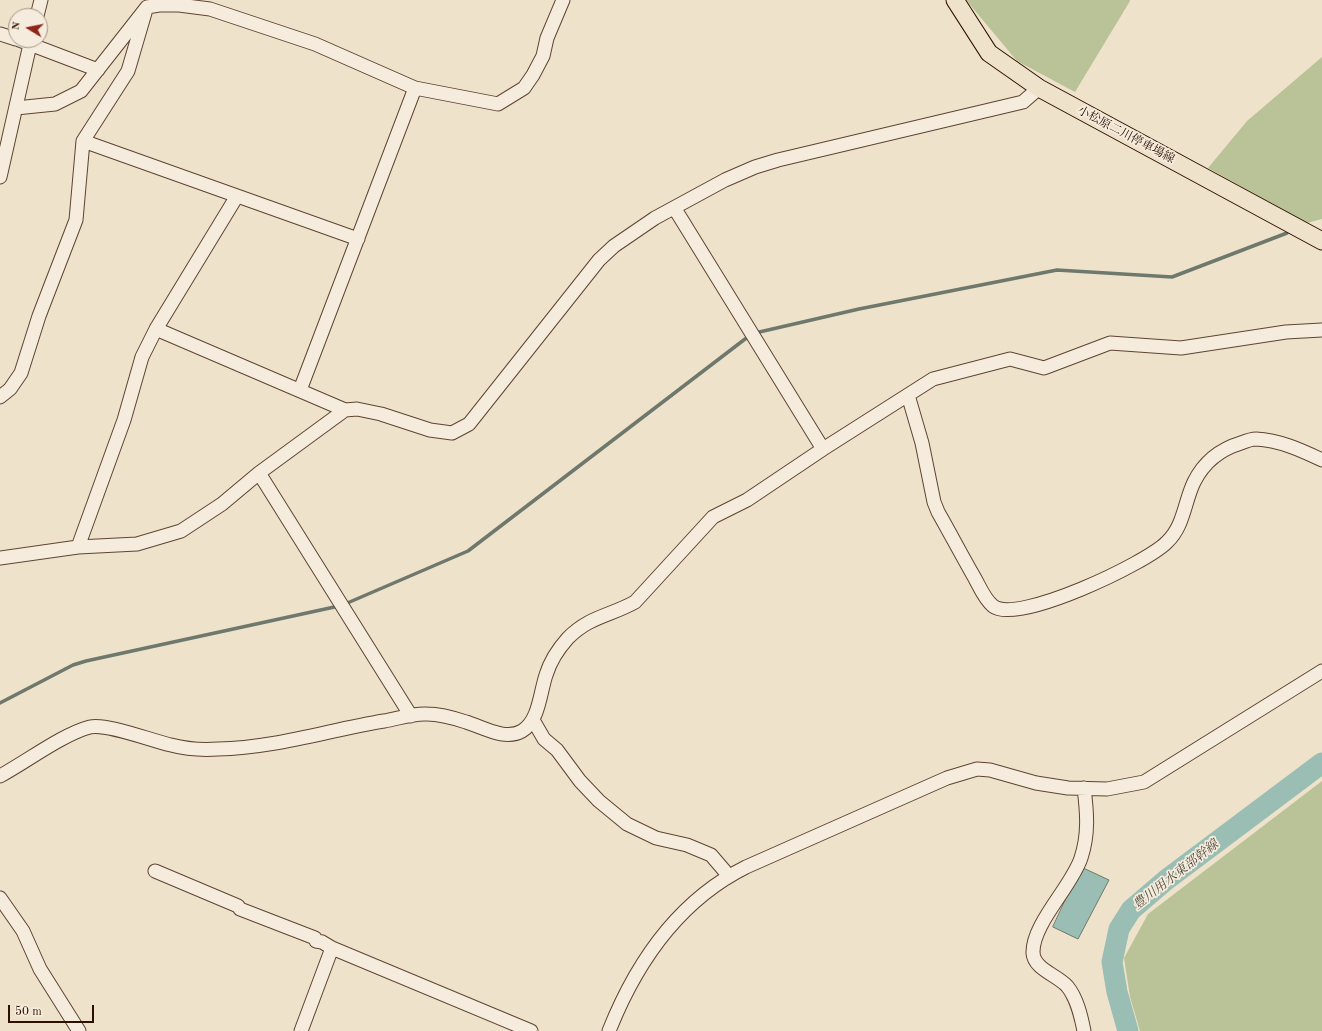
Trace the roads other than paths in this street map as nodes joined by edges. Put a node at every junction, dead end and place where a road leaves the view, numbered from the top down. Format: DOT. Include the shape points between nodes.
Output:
graph roads {
  1 [pos="563,0"];
  2 [pos="955,0"];
  3 [pos="148,3"];
  4 [pos="21,48"];
  5 [pos="42,48"];
  6 [pos="98,70"];
  7 [pos="414,88"];
  8 [pos="1039,88"];
  9 [pos="16,108"];
  10 [pos="84,141"];
  11 [pos="0,177"];
  12 [pos="237,196"];
  13 [pos="675,209"];
  14 [pos="1318,235"];
  15 [pos="358,239"];
  16 [pos="156,329"];
  17 [pos="1322,330"];
  18 [pos="300,390"];
  19 [pos="908,396"];
  20 [pos="0,397"];
  21 [pos="345,410"];
  22 [pos="822,449"];
  23 [pos="1322,460"];
  24 [pos="259,473"];
  25 [pos="78,547"];
  26 [pos="0,558"];
  27 [pos="1322,671"];
  28 [pos="411,716"];
  29 [pos="533,720"];
  30 [pos="0,776"];
  31 [pos="1084,788"];
  32 [pos="155,871"];
  33 [pos="729,876"];
  34 [pos="0,898"];
  35 [pos="332,948"];
  36 [pos="79,1031"];
  37 [pos="301,1031"];
  38 [pos="530,1031"];
  39 [pos="609,1031"];
  40 [pos="1084,1031"];
  1 -- 7 [label="street" via="547,38 543,56 533,75 524,88 511,97 498,104"];
  2 -- 8 [label="main road, 小松原二川停車場線" via="989,53"];
  3 -- 6 [label="street"];
  3 -- 7 [label="street" via="210,9 315,44"];
  3 -- 10 [label="street" via="128,71"];
  4 -- 9 [label="street"];
  5 -- 6 [label="street"];
  6 -- 9 [label="street" via="80,91 55,104"];
  7 -- 15 [label="street"];
  8 -- 13 [label="street" via="1023,102 755,167 725,180"];
  8 -- 14 [label="main road, 小松原二川停車場線"];
  9 -- 11 [label="street"];
  10 -- 12 [label="street"];
  10 -- 20 [label="street" via="76,220 21,373 10,389"];
  12 -- 15 [label="street"];
  12 -- 16 [label="street"];
  13 -- 21 [label="street" via="655,218 614,246 599,260 469,424 461,429 452,433 430,430 381,414 356,409"];
  13 -- 22 [label="street"];
  15 -- 18 [label="street"];
  16 -- 18 [label="street"];
  16 -- 25 [label="street" via="142,357 124,420"];
  17 -- 19 [label="street" via="1286,332 1180,348 1110,343 1044,368 1010,359 933,379"];
  18 -- 21 [label="street"];
  19 -- 22 [label="street"];
  19 -- 23 [label="street" via="938,512 981,589 998,609 1008,610 1074,594 1150,555 1167,543 1180,526 1194,482 1203,468 1215,454 1232,446 1254,439 1276,441"];
  21 -- 24 [label="street"];
  22 -- 29 [label="street" via="747,500 713,517 635,602 595,618 568,639 546,674"];
  24 -- 25 [label="street" via="222,504 181,531 137,544"];
  24 -- 28 [label="street"];
  25 -- 26 [label="street"];
  27 -- 31 [label="street" via="1154,778 1122,787"];
  28 -- 29 [label="street" via="426,714 457,719 510,735 522,731"];
  28 -- 30 [label="street" via="345,728 289,742 219,749 173,746 109,728 91,726 74,732"];
  29 -- 33 [label="street" via="544,739 580,781 627,824 656,838 711,855"];
  31 -- 33 [label="street" via="1036,783 990,770 977,770 947,778 774,853"];
  31 -- 40 [label="street" via="1088,820 1081,858 1043,923 1033,951 1039,965 1066,985 1075,999"];
  32 -- 35 [label="street" via="283,927 315,938"];
  33 -- 39 [label="street" via="708,890 659,939 638,968"];
  34 -- 36 [label="street" via="23,931 40,969"];
  35 -- 37 [label="street"];
  35 -- 38 [label="street"];
}
